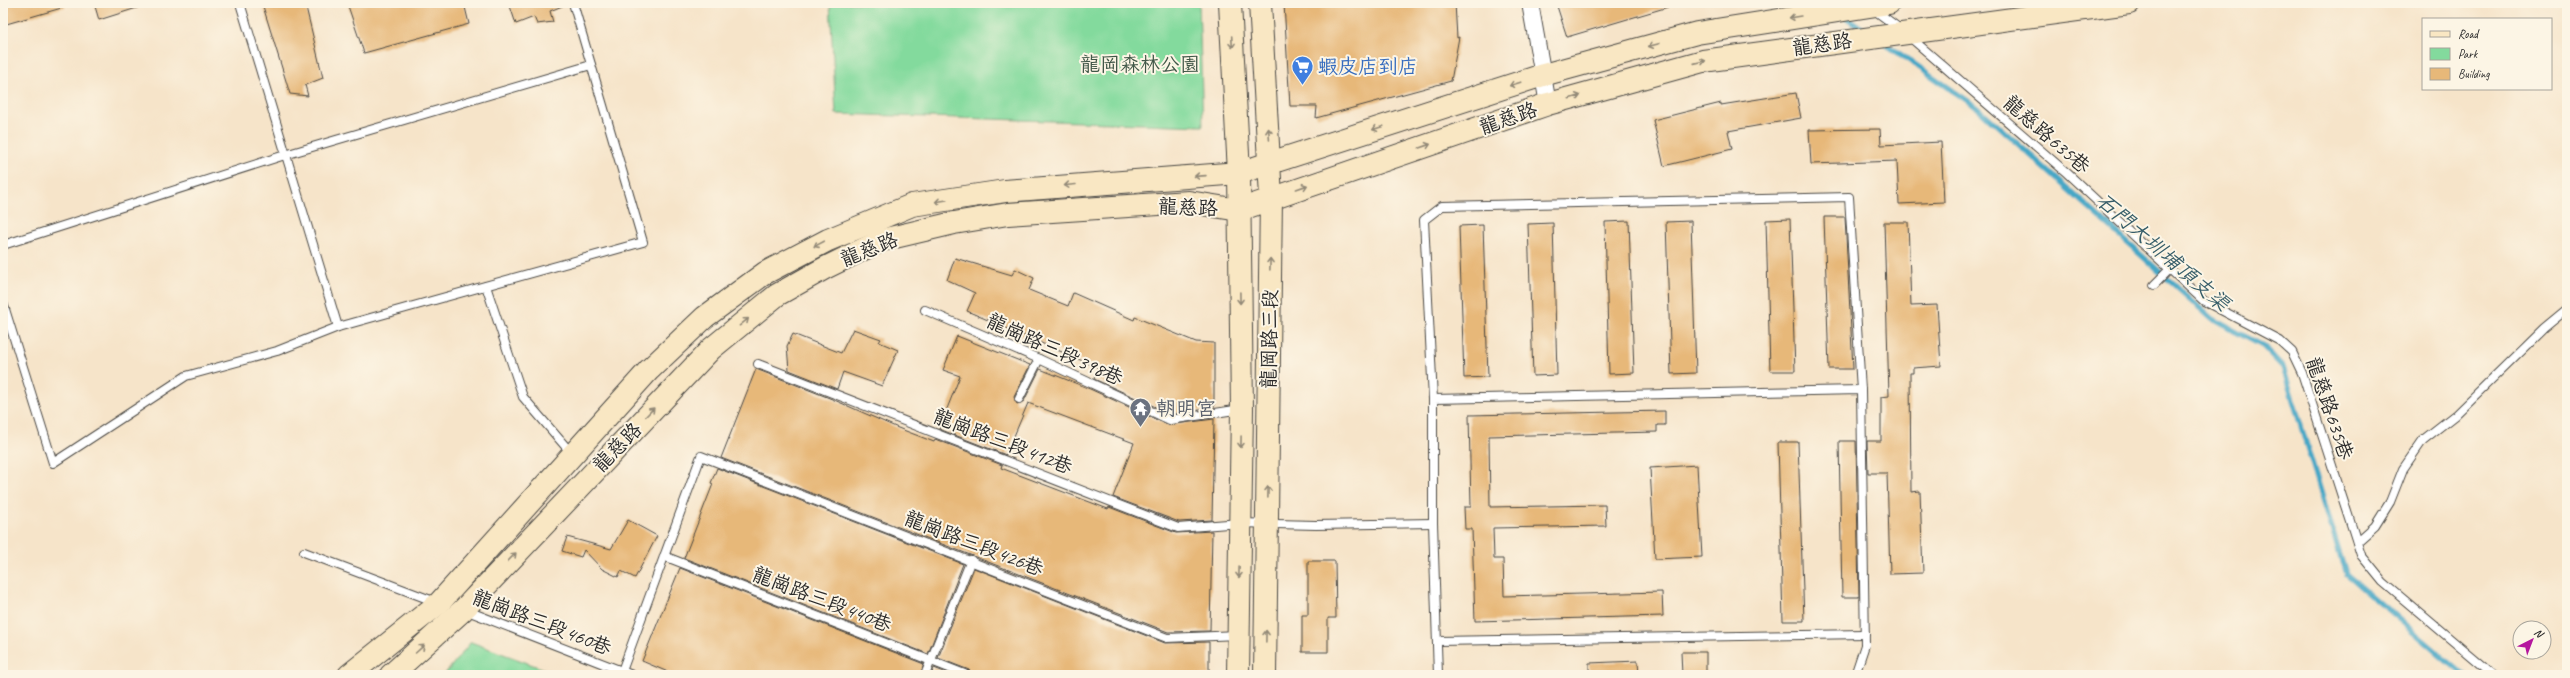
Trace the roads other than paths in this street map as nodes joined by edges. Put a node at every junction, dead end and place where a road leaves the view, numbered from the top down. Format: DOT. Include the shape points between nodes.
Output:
graph roads {
  1 [pos="240,3"];
  2 [pos="573,3"];
  3 [pos="1230,3"];
  4 [pos="1260,3"];
  5 [pos="1530,3"];
  6 [pos="1889,3"];
  7 [pos="2129,3"];
  8 [pos="1866,4"];
  9 [pos="1904,32"];
  10 [pos="591,65"];
  11 [pos="1543,75"];
  12 [pos="1548,104"];
  13 [pos="285,155"];
  14 [pos="1271,162"];
  15 [pos="1239,173"];
  16 [pos="1271,197"];
  17 [pos="1239,210"];
  18 [pos="3,245"];
  19 [pos="2170,269"];
  20 [pos="2154,285"];
  21 [pos="486,286"];
  22 [pos="3,303"];
  23 [pos="2567,309"];
  24 [pos="925,310"];
  25 [pos="338,327"];
  26 [pos="1039,359"];
  27 [pos="758,364"];
  28 [pos="1861,390"];
  29 [pos="1019,399"];
  30 [pos="1433,399"];
  31 [pos="1242,409"];
  32 [pos="573,455"];
  33 [pos="1240,523"];
  34 [pos="1433,523"];
  35 [pos="1267,524"];
  36 [pos="2357,542"];
  37 [pos="304,552"];
  38 [pos="664,556"];
  39 [pos="971,560"];
  40 [pos="439,603"];
  41 [pos="463,610"];
  42 [pos="1865,634"];
  43 [pos="1238,635"];
  44 [pos="1437,641"];
  45 [pos="931,661"];
  46 [pos="622,671"];
  47 [pos="349,675"];
  48 [pos="391,675"];
  49 [pos="632,675"];
  50 [pos="925,675"];
  51 [pos="967,675"];
  52 [pos="1238,675"];
  53 [pos="1265,675"];
  54 [pos="1438,675"];
  55 [pos="1855,675"];
  56 [pos="2493,675"];
  1 -- 13 [label="lane"];
  2 -- 10 [label="lane"];
  3 -- 15 [label="street, 龍岡路三段, one-way"];
  14 -- 4 [label="street, 龍岡路三段, one-way"];
  5 -- 11 [label="street"];
  6 -- 8 [label="street, 龍慈路"];
  7 -- 9 [label="street, 龍慈路"];
  8 -- 9 [label="lane, 龍慈路635巷"];
  8 -- 11 [label="street, 龍慈路, one-way" via="1697,33"];
  12 -- 9 [label="street, 龍慈路, one-way" via="1703,61"];
  9 -- 19 [label="lane, 龍慈路635巷" via="2066,173"];
  10 -- 13 [label="lane"];
  10 -- 21 [label="lane" via="643,242"];
  11 -- 12 [label="street"];
  11 -- 14 [label="street, 龍慈路, one-way"];
  16 -- 12 [label="street, 龍慈路, one-way"];
  13 -- 18 [label="lane"];
  13 -- 25 [label="lane"];
  14 -- 15 [label="street, 龍慈路"];
  14 -- 16 [label="street, 龍岡路三段"];
  15 -- 17 [label="street, 龍岡路三段"];
  15 -- 32 [label="street, 龍慈路, one-way" via="1005,190 920,204 828,240 765,274 705,317 648,370"];
  16 -- 17 [label="street, 龍慈路"];
  35 -- 16 [label="street, 龍岡路三段, one-way"];
  17 -- 31 [label="street, 龍岡路三段, one-way"];
  41 -- 17 [label="street, 龍慈路, one-way" via="711,349 777,296 825,268 882,240 954,223 1008,214 1189,202"];
  19 -- 20 [label="lane"];
  19 -- 36 [label="lane, 龍慈路635巷" via="2204,301 2280,341 2292,352 2302,373"];
  21 -- 25 [label="lane"];
  21 -- 32 [label="lane" via="523,397"];
  22 -- 25 [label="lane" via="53,463 186,376 277,351"];
  23 -- 36 [label="lane" via="2544,328 2455,415 2423,440 2403,469 2390,502 2375,526"];
  24 -- 26 [label="lane, 龍崗路三段398巷"];
  26 -- 29 [label="lane"];
  26 -- 31 [label="lane, 龍崗路三段398巷" via="1170,420"];
  27 -- 33 [label="lane, 龍崗路三段412巷" via="1178,528"];
  28 -- 30 [label="lane"];
  28 -- 30 [label="lane" via="1849,197 1442,206 1424,220"];
  28 -- 42 [label="lane"];
  30 -- 34 [label="lane"];
  31 -- 33 [label="street, 龍岡路三段, one-way"];
  32 -- 40 [label="street, 龍慈路"];
  33 -- 35 [label="lane, 龍崗路三段412巷"];
  33 -- 43 [label="street, 龍岡路三段, one-way"];
  34 -- 35 [label="lane, 龍崗路三段412巷"];
  34 -- 44 [label="lane"];
  53 -- 35 [label="street, 龍岡路三段, one-way"];
  36 -- 56 [label="lane, 龍慈路635巷" via="2361,555 2383,582"];
  37 -- 40 [label="lane, 龍崗路三段460巷"];
  38 -- 39 [label="lane, 龍崗路三段426巷" via="701,456"];
  38 -- 45 [label="lane, 龍崗路三段440巷"];
  38 -- 46 [label="lane"];
  39 -- 43 [label="lane, 龍崗路三段426巷" via="1167,638"];
  39 -- 45 [label="lane"];
  40 -- 41 [label="lane, 龍崗路三段460巷"];
  40 -- 47 [label="street, 龍慈路"];
  41 -- 46 [label="lane, 龍崗路三段460巷"];
  48 -- 41 [label="street, 龍慈路, one-way"];
  42 -- 44 [label="lane"];
  42 -- 55 [label="lane" via="1865,645"];
  43 -- 52 [label="street, 龍岡路三段"];
  44 -- 54 [label="lane"];
  45 -- 50 [label="lane"];
  45 -- 51 [label="lane, 龍崗路三段440巷"];
  46 -- 49 [label="lane, 龍崗路三段460巷"];
}
